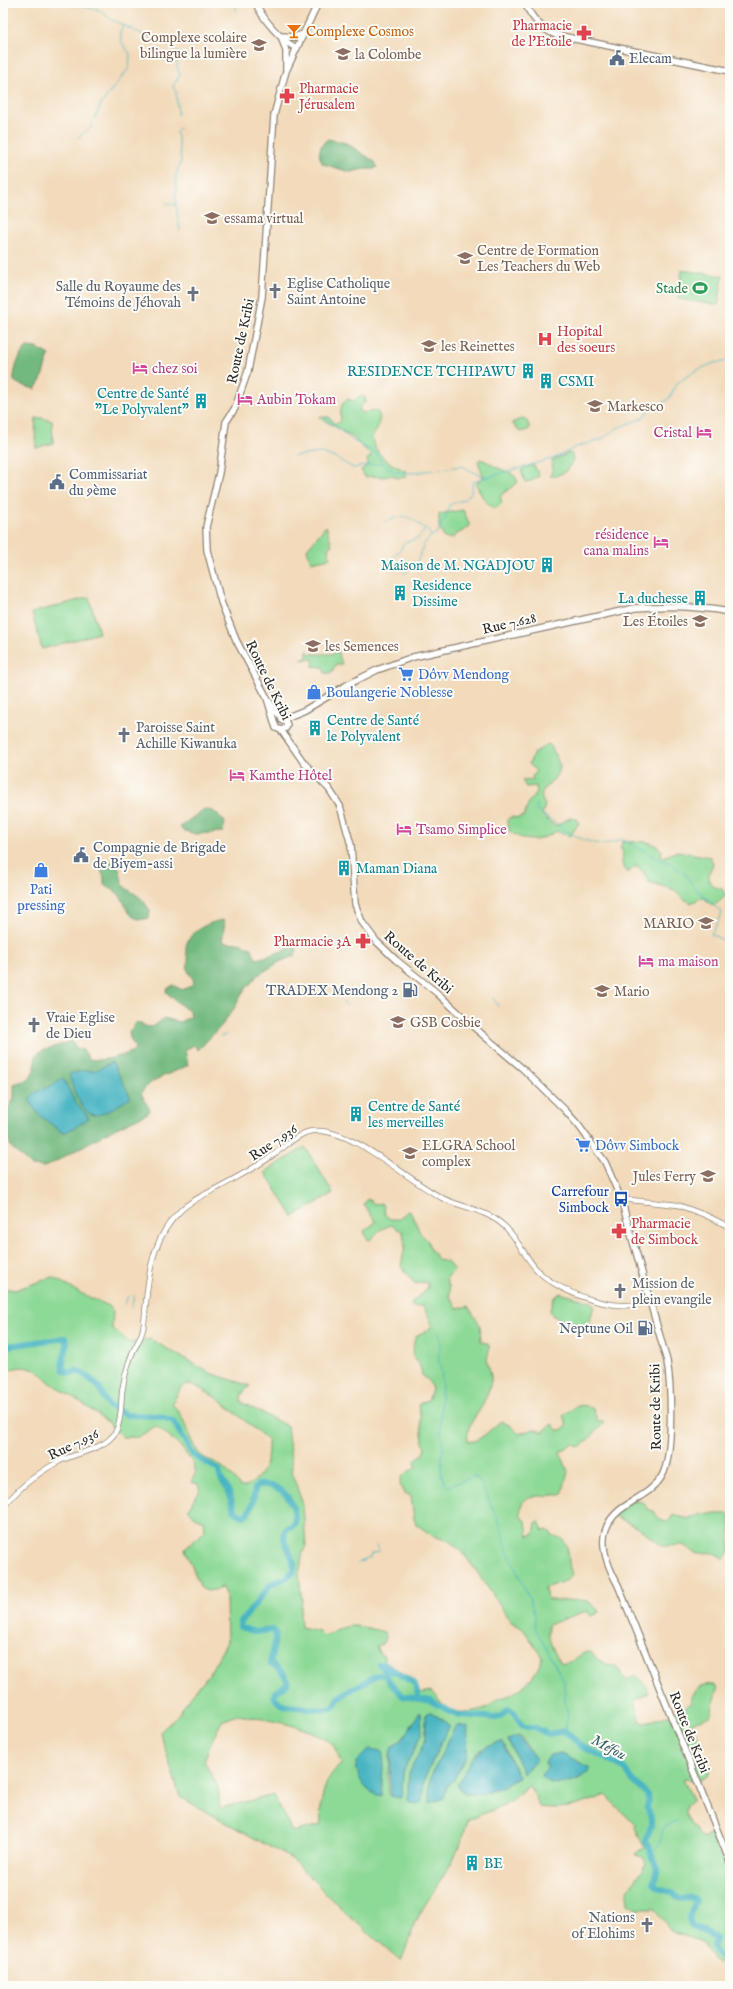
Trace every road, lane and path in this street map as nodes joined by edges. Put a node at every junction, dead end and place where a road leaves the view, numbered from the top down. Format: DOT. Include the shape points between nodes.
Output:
graph roads {
  1 [pos="256,3"];
  2 [pos="318,3"];
  3 [pos="525,3"];
  4 [pos="303,34"];
  5 [pos="280,35"];
  6 [pos="297,48"];
  7 [pos="286,71"];
  8 [pos="730,71"];
  9 [pos="730,612"];
  10 [pos="267,698"];
  11 [pos="305,710"];
  12 [pos="283,719"];
  13 [pos="276,722"];
  14 [pos="285,728"];
  15 [pos="621,1199"];
  16 [pos="730,1228"];
  17 [pos="650,1300"];
  18 [pos="3,1508"];
  19 [pos="730,1862"];
  1 -- 5 [label="main road" via="263,16"];
  2 -- 4 [label="main road, Route de Kribi"];
  3 -- 8 [label="main road" via="538,23 556,35"];
  4 -- 5 [label="main road" via="289,37"];
  4 -- 6 [label="main road, Route de Kribi"];
  5 -- 6 [label="main road"];
  5 -- 7 [label="main road" via="286,51"];
  6 -- 7 [label="main road, Route de Kribi"];
  7 -- 10 [label="main road, Route de Kribi" via="274,115 262,297 253,352 237,403 226,422 205,539 213,578 228,621"];
  9 -- 11 [label="main road, Rue 7.628" via="685,606 635,608 413,657 361,678"];
  10 -- 12 [label="main road"];
  10 -- 13 [label="main road, Route de Kribi"];
  11 -- 12 [label="main road, Rue 7.628"];
  11 -- 14 [label="main road, Rue 7.628"];
  12 -- 13 [label="main road, Rue 7.628"];
  12 -- 14 [label="main road"];
  13 -- 14 [label="main road, Route de Kribi" via="276,728"];
  14 -- 15 [label="main road, Route de Kribi" via="304,763 330,789 340,806 351,846 355,904 362,922 376,941 396,960 523,1069 565,1110 604,1162"];
  15 -- 16 [label="street" via="678,1205"];
  15 -- 17 [label="main road, Route de Kribi"];
  17 -- 18 [label="street, Rue 7.936" via="633,1305 618,1304 596,1300 558,1286 534,1267 499,1221 440,1197 347,1139 327,1132 304,1133 258,1166 189,1204 168,1225 153,1254 148,1278 144,1328 128,1366 117,1430 109,1439 56,1463 26,1483"];
  17 -- 19 [label="main road, Route de Kribi" via="668,1368 668,1459 662,1476 654,1486 622,1508 610,1521 605,1533 603,1552"];
}
